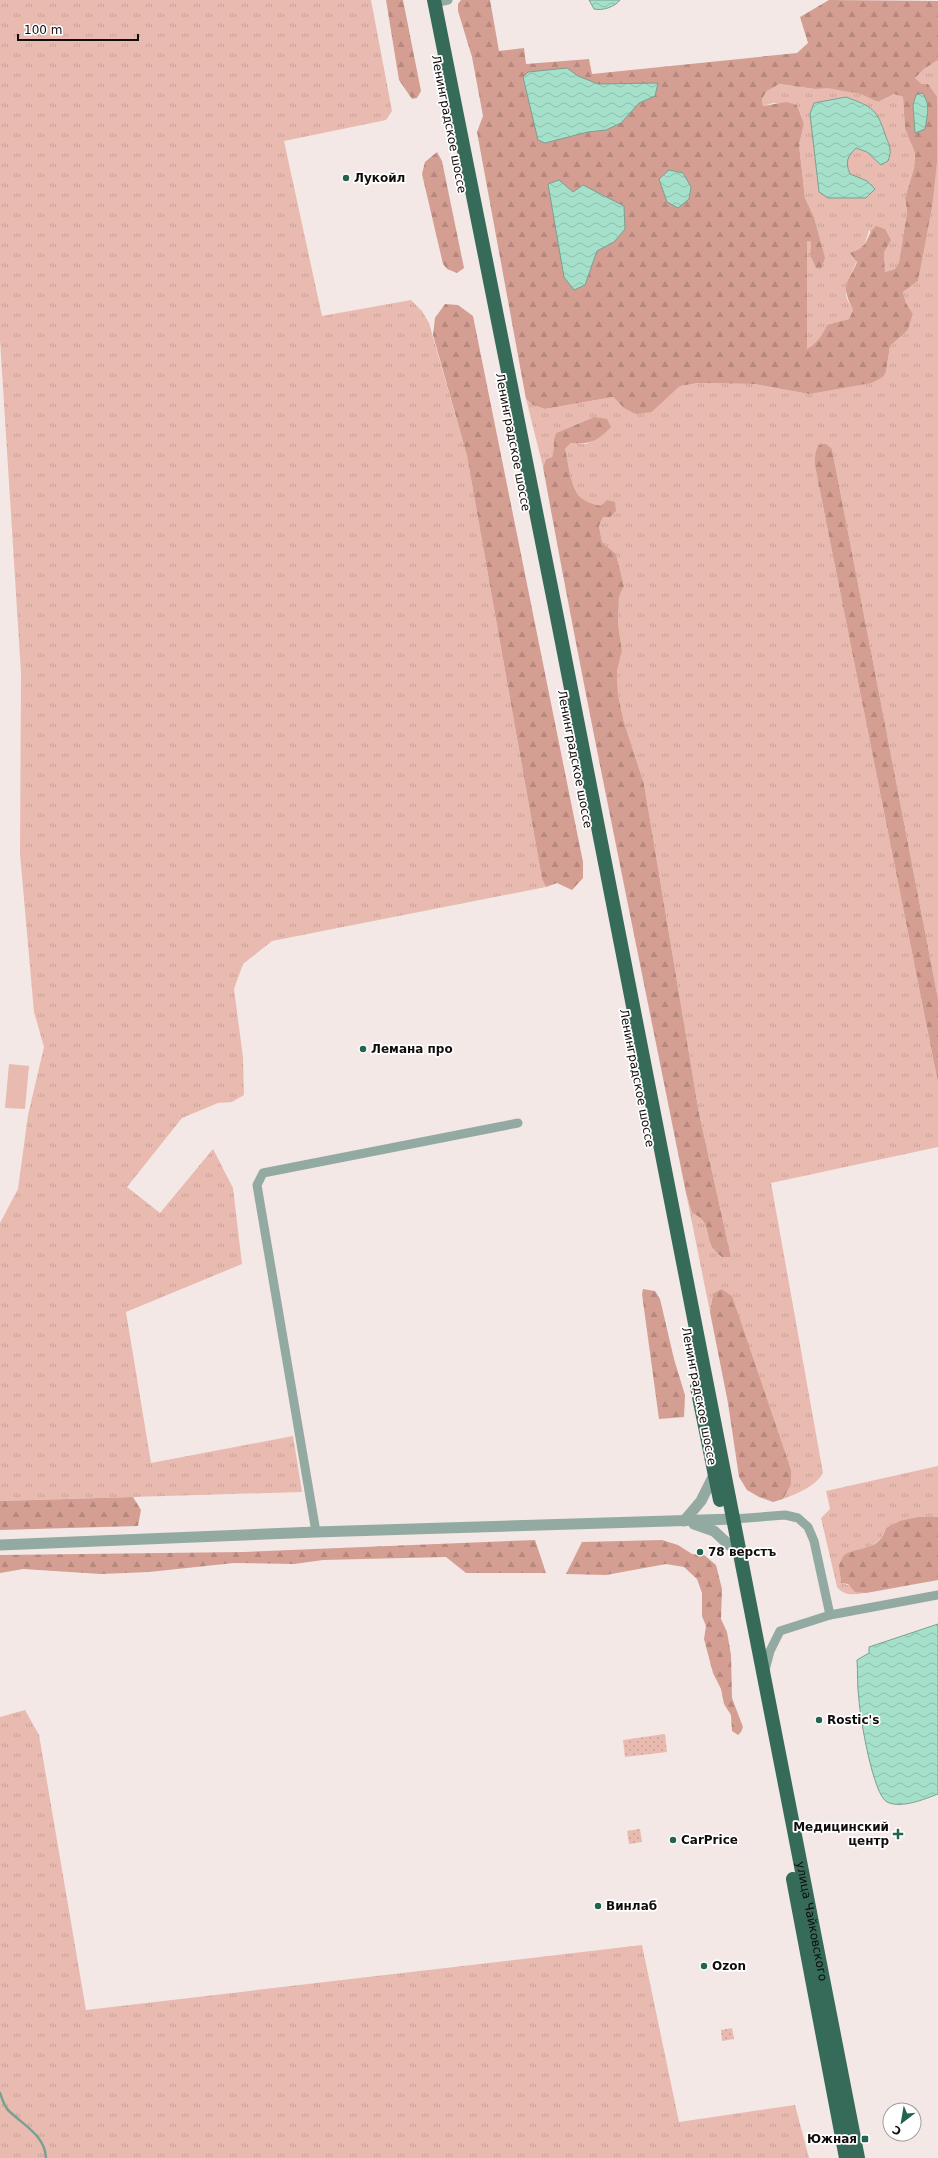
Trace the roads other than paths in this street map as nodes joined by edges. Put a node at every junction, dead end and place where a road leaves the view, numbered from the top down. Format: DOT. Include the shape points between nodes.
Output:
graph roads {
  1 [pos="435,1"];
  2 [pos="518,1123"];
  3 [pos="714,1475"];
  4 [pos="729,1519"];
  5 [pos="684,1521"];
  6 [pos="316,1532"];
  7 [pos="0,1545"];
  8 [pos="729,1545"];
  9 [pos="938,1595"];
  10 [pos="830,1615"];
  11 [pos="764,1676"];
  12 [pos="846,2158"];
  13 [pos="858,2158"];
  1 -- 3 [label="highway, Ленинградское шоссе" via="548,618"];
  1 -- 4 [label="highway, Ленинградское шоссе" via="691,1308"];
  2 -- 6 [label="street" via="263,1173 257,1185"];
  3 -- 4 [label="highway, Ленинградское шоссе"];
  3 -- 5 [label="street" via="701,1501"];
  4 -- 5 [label="street"];
  4 -- 8 [label="highway, улица Чайковского"];
  4 -- 10 [label="street" via="785,1515 798,1518 808,1527 816,1548"];
  4 -- 11 [label="highway, улица Чайковского"];
  5 -- 6 [label="street"];
  5 -- 8 [label="street" via="707,1527"];
  6 -- 7 [label="street"];
  8 -- 12 [label="highway, улица Чайковского"];
  9 -- 10 [label="street"];
  10 -- 11 [label="street" via="780,1631 770,1650"];
  11 -- 13 [label="highway, улица Чайковского"];
}
